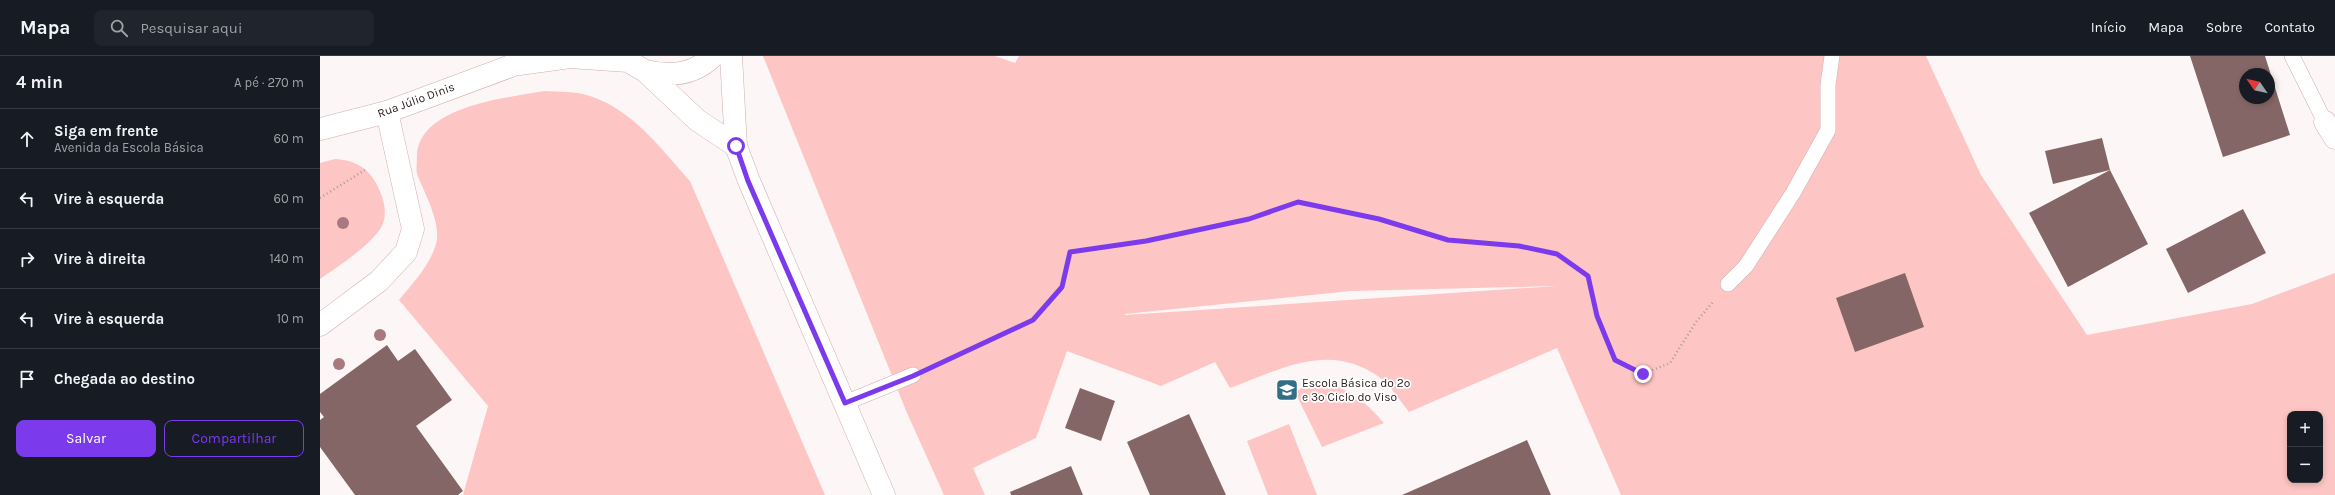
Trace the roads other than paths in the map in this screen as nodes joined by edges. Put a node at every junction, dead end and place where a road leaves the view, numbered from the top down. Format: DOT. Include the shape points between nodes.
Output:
graph roads {
  1 [pos="713,56"];
  2 [pos="732,56"];
  3 [pos="1832,56"];
  4 [pos="2292,56"];
  5 [pos="519,61"];
  6 [pos="632,63"];
  7 [pos="387,112"];
  8 [pos="320,129"];
  9 [pos="2330,130"];
  10 [pos="736,146"];
  11 [pos="1728,284"];
  12 [pos="320,325"];
  13 [pos="913,376"];
  14 [pos="845,403"];
  15 [pos="884,495"];
  1 -- 6 [label="street, Rua Júlio Dinis" via="706,63 687,73 666,76"];
  2 -- 10 [label="street"];
  3 -- 11 [label="lane" via="1828,84 1828,130 1792,194 1746,266"];
  4 -- 9 [label="lane"];
  5 -- 6 [label="street, Rua Júlio Dinis" via="570,58"];
  5 -- 7 [label="street, Rua Júlio Dinis"];
  6 -- 10 [label="street" via="697,120"];
  7 -- 8 [label="street, Rua Júlio Dinis"];
  7 -- 12 [label="street" via="413,230 406,252 379,281"];
  10 -- 14 [label="street" via="748,181"];
  13 -- 14 [label="lane"];
  14 -- 15 [label="street"];
}
